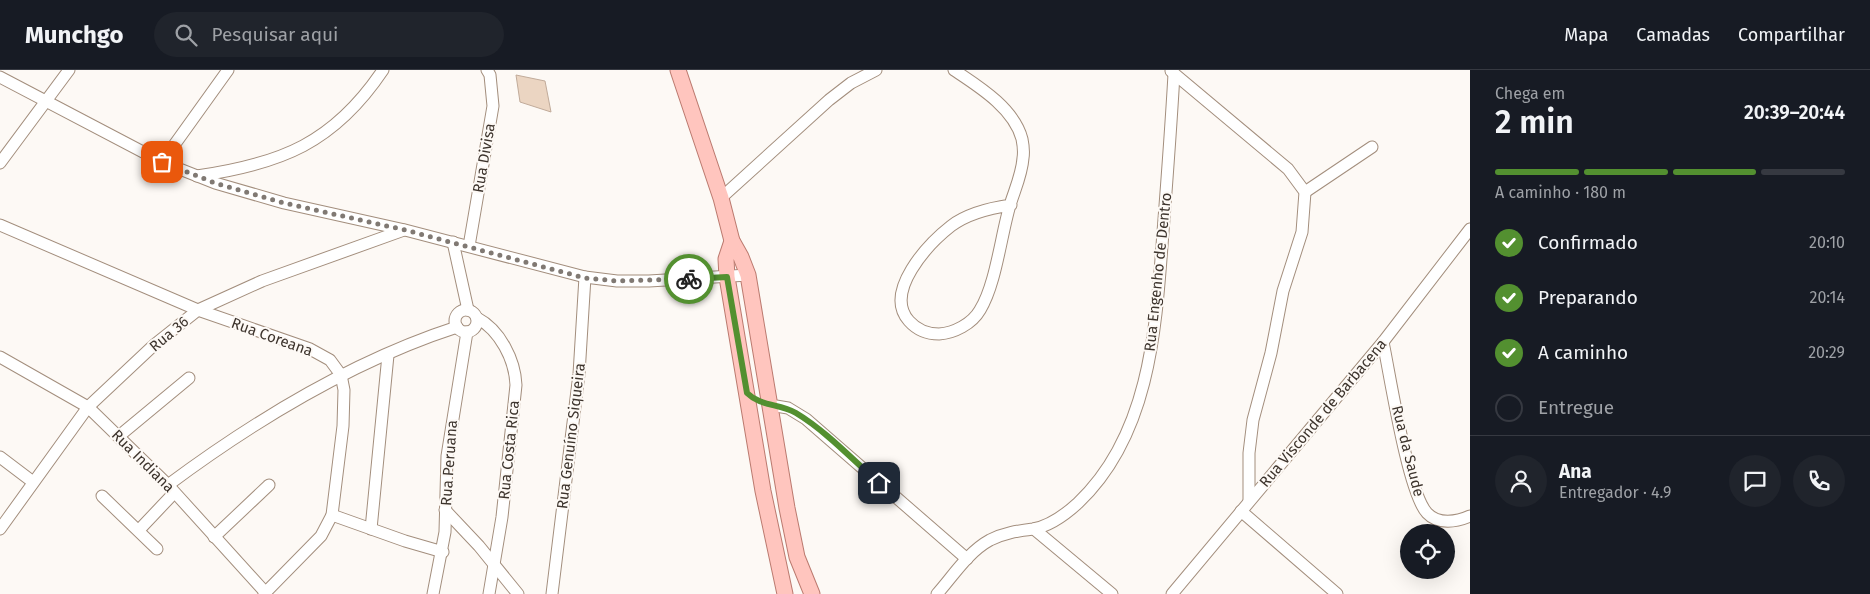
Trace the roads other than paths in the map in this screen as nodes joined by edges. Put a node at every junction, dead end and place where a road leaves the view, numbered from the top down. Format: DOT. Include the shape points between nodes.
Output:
graph roads {
  1 [pos="69,70"];
  2 [pos="228,70"];
  3 [pos="383,70"];
  4 [pos="487,70"];
  5 [pos="678,70"];
  6 [pos="876,70"];
  7 [pos="954,70"];
  8 [pos="1172,72"];
  9 [pos="0,77"];
  10 [pos="45,102"];
  11 [pos="1372,148"];
  12 [pos="162,162"];
  13 [pos="0,163"];
  14 [pos="195,176"];
  15 [pos="1305,192"];
  16 [pos="721,198"];
  17 [pos="1010,205"];
  18 [pos="0,225"];
  19 [pos="1470,229"];
  20 [pos="405,230"];
  21 [pos="732,241"];
  22 [pos="453,242"];
  23 [pos="468,246"];
  24 [pos="748,275"];
  25 [pos="727,277"];
  26 [pos="585,278"];
  27 [pos="198,310"];
  28 [pos="472,314"];
  29 [pos="462,330"];
  30 [pos="1383,342"];
  31 [pos="388,355"];
  32 [pos="0,357"];
  33 [pos="341,375"];
  34 [pos="189,378"];
  35 [pos="747,393"];
  36 [pos="770,405"];
  37 [pos="88,407"];
  38 [pos="119,436"];
  39 [pos="0,457"];
  40 [pos="34,482"];
  41 [pos="269,484"];
  42 [pos="171,489"];
  43 [pos="102,496"];
  44 [pos="1249,500"];
  45 [pos="787,508"];
  46 [pos="445,510"];
  47 [pos="767,511"];
  48 [pos="1241,511"];
  49 [pos="332,515"];
  50 [pos="1470,516"];
  51 [pos="0,528"];
  52 [pos="1034,529"];
  53 [pos="139,530"];
  54 [pos="371,530"];
  55 [pos="214,537"];
  56 [pos="157,549"];
  57 [pos="443,552"];
  58 [pos="967,559"];
  59 [pos="493,563"];
  60 [pos="264,593"];
  61 [pos="434,594"];
  62 [pos="489,594"];
  63 [pos="518,594"];
  64 [pos="552,594"];
  65 [pos="785,594"];
  66 [pos="812,594"];
  67 [pos="937,594"];
  68 [pos="1112,594"];
  69 [pos="1172,594"];
  70 [pos="1337,594"];
  1 -- 10 [label="street"];
  2 -- 12 [label="street"];
  3 -- 14 [label="street" via="351,112 331,129 289,154 239,170"];
  4 -- 23 [label="street, Rua Divisa" via="493,106"];
  5 -- 16 [label="main road"];
  6 -- 16 [label="street" via="829,100"];
  7 -- 17 [label="street" via="980,87 1000,106 1022,138 1020,180"];
  8 -- 15 [label="street" via="1288,170"];
  8 -- 52 [label="street, Rua Engenho de Dentro" via="1154,327 1134,413 1118,454 1093,488 1062,515"];
  9 -- 10 [label="street"];
  10 -- 12 [label="street"];
  10 -- 13 [label="street"];
  11 -- 15 [label="street"];
  12 -- 14 [label="street"];
  14 -- 20 [label="street" via="284,203"];
  15 -- 44 [label="street" via="1302,232 1283,291 1253,420"];
  16 -- 21 [label="main road"];
  17 -- 17 [label="street" via="993,275 980,311 954,331 926,333 914,326 905,316 900,302 911,270 929,247 952,226 969,216 988,208"];
  18 -- 27 [label="street, Rua Coreana"];
  19 -- 30 [label="street, Rua Visconde de Barbacena"];
  20 -- 22 [label="street"];
  20 -- 27 [label="street, Rua 36" via="262,281"];
  21 -- 24 [label="main road"];
  21 -- 25 [label="main road" via="726,259"];
  22 -- 23 [label="street"];
  22 -- 28 [label="street"];
  23 -- 26 [label="street"];
  24 -- 25 [label="street"];
  24 -- 36 [label="main road"];
  25 -- 26 [label="street" via="617,281"];
  25 -- 35 [label="main road"];
  26 -- 64 [label="street, Rua Genuíno Siqueira" via="579,374"];
  27 -- 33 [label="street, Rua Coreana" via="310,349 330,360"];
  27 -- 37 [label="street, Rua 36" via="154,345"];
  28 -- 29 [label="street" via="475,328"];
  28 -- 29 [label="street" via="462,311 457,315 455,321"];
  28 -- 59 [label="street, Rua Costa Rica" via="498,337 516,372 502,517"];
  29 -- 31 [label="street"];
  29 -- 46 [label="street, Rua Peruana" via="447,456"];
  30 -- 44 [label="street, Rua Visconde de Barbacena"];
  30 -- 50 [label="street, Rua da Saude" via="1408,463 1419,500 1427,514 1438,521 1450,522"];
  31 -- 33 [label="street"];
  31 -- 54 [label="street"];
  32 -- 37 [label="street, Rua Indiana"];
  33 -- 42 [label="street" via="242,434"];
  33 -- 49 [label="street" via="343,426"];
  34 -- 38 [label="street"];
  35 -- 36 [label="main road" via="757,402"];
  35 -- 47 [label="main road"];
  36 -- 45 [label="main road"];
  36 -- 58 [label="street" via="788,408 806,419"];
  37 -- 38 [label="street, Rua Indiana"];
  37 -- 40 [label="street, Rua 36"];
  38 -- 42 [label="street, Rua Indiana"];
  39 -- 40 [label="street"];
  40 -- 51 [label="street, Rua 36"];
  41 -- 55 [label="street"];
  42 -- 53 [label="street"];
  42 -- 55 [label="street, Rua Indiana"];
  43 -- 53 [label="street"];
  44 -- 48 [label="street, Rua Visconde de Barbacena"];
  45 -- 47 [label="main road"];
  45 -- 66 [label="main road" via="797,557"];
  46 -- 57 [label="street, Rua Peruana"];
  46 -- 59 [label="street"];
  47 -- 65 [label="main road"];
  48 -- 69 [label="street, Rua Visconde de Barbacena"];
  48 -- 70 [label="street"];
  49 -- 54 [label="street"];
  49 -- 60 [label="street" via="321,536"];
  52 -- 58 [label="street, Rua Engenho de Dentro" via="1002,534"];
  52 -- 68 [label="street"];
  53 -- 56 [label="street"];
  54 -- 57 [label="street"];
  55 -- 60 [label="street, Rua Indiana"];
  57 -- 61 [label="street, Rua Peruana"];
  58 -- 67 [label="street, Rua Engenho de Dentro"];
  59 -- 62 [label="street, Rua Costa Rica"];
  59 -- 63 [label="street"];
}
